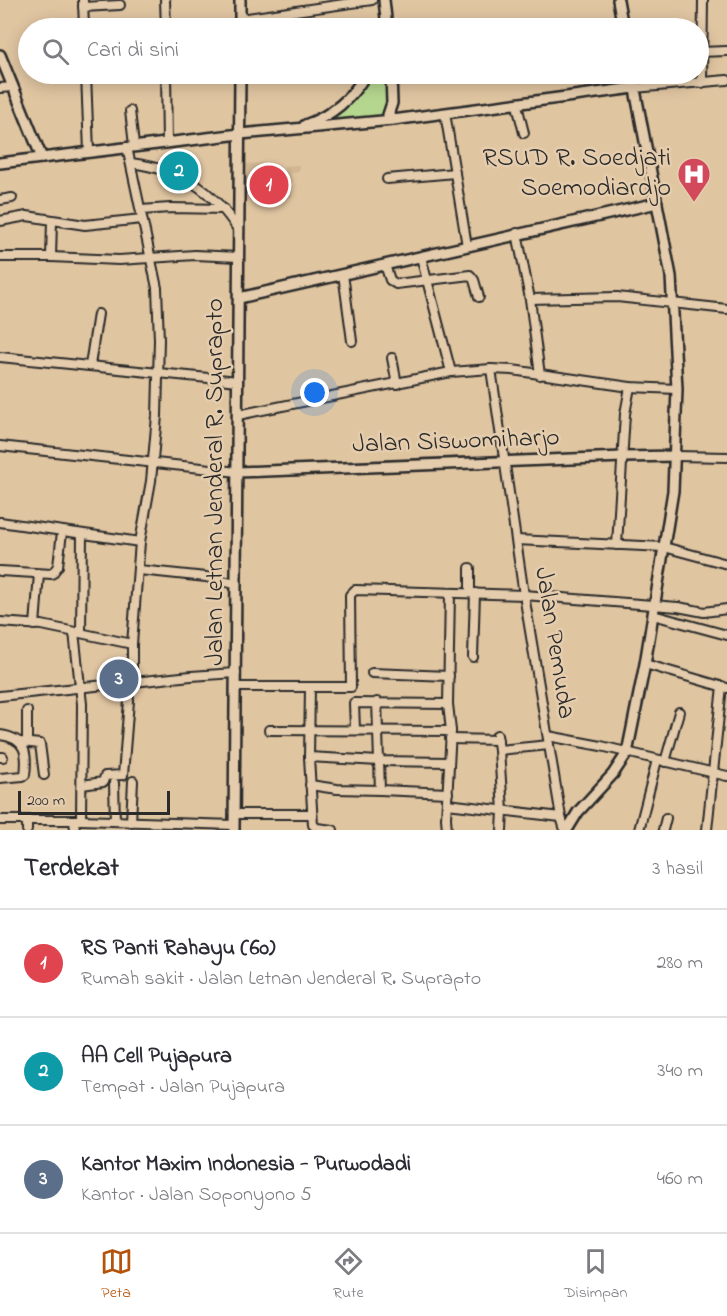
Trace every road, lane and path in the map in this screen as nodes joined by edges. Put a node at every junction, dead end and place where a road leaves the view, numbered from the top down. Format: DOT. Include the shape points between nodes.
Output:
graph roads {
  1 [pos="165,0"];
  2 [pos="240,0"];
  3 [pos="372,0"];
  4 [pos="384,0"];
  5 [pos="618,0"];
  6 [pos="703,0"];
  7 [pos="330,3"];
  8 [pos="83,4"];
  9 [pos="120,5"];
  10 [pos="166,18"];
  11 [pos="240,18"];
  12 [pos="266,18"];
  13 [pos="385,18"];
  14 [pos="621,18"];
  15 [pos="702,18"];
  16 [pos="727,51"];
  17 [pos="709,52"];
  18 [pos="0,55"];
  19 [pos="727,80"];
  20 [pos="709,82"];
  21 [pos="86,84"];
  22 [pos="166,84"];
  23 [pos="240,84"];
  24 [pos="360,84"];
  25 [pos="392,84"];
  26 [pos="633,84"];
  27 [pos="666,84"];
  28 [pos="13,87"];
  29 [pos="0,88"];
  30 [pos="634,88"];
  31 [pos="517,105"];
  32 [pos="130,111"];
  33 [pos="445,113"];
  34 [pos="394,114"];
  35 [pos="291,129"];
  36 [pos="524,133"];
  37 [pos="240,134"];
  38 [pos="167,143"];
  39 [pos="130,146"];
  40 [pos="89,152"];
  41 [pos="42,158"];
  42 [pos="0,163"];
  43 [pos="131,163"];
  44 [pos="455,173"];
  45 [pos="387,179"];
  46 [pos="12,198"];
  47 [pos="0,200"];
  48 [pos="657,203"];
  49 [pos="224,209"];
  50 [pos="141,210"];
  51 [pos="142,219"];
  52 [pos="0,220"];
  53 [pos="52,221"];
  54 [pos="239,232"];
  55 [pos="517,233"];
  56 [pos="466,246"];
  57 [pos="0,257"];
  58 [pos="51,257"];
  59 [pos="240,257"];
  60 [pos="421,257"];
  61 [pos="151,258"];
  62 [pos="385,265"];
  63 [pos="343,274"];
  64 [pos="427,280"];
  65 [pos="479,297"];
  66 [pos="239,298"];
  67 [pos="530,299"];
  68 [pos="673,302"];
  69 [pos="727,309"];
  70 [pos="98,314"];
  71 [pos="352,341"];
  72 [pos="0,357"];
  73 [pos="392,358"];
  74 [pos="90,365"];
  75 [pos="491,369"];
  76 [pos="451,372"];
  77 [pos="159,373"];
  78 [pos="540,375"];
  79 [pos="238,381"];
  80 [pos="397,384"];
  81 [pos="630,387"];
  82 [pos="677,389"];
  83 [pos="238,416"];
  84 [pos="0,446"];
  85 [pos="676,456"];
  86 [pos="623,457"];
  87 [pos="727,457"];
  88 [pos="505,461"];
  89 [pos="153,464"];
  90 [pos="238,472"];
  91 [pos="0,522"];
  92 [pos="62,532"];
  93 [pos="82,534"];
  94 [pos="516,540"];
  95 [pos="140,542"];
  96 [pos="617,545"];
  97 [pos="664,547"];
  98 [pos="727,564"];
  99 [pos="470,568"];
  100 [pos="139,570"];
  101 [pos="0,571"];
  102 [pos="39,574"];
  103 [pos="235,584"];
  104 [pos="450,593"];
  105 [pos="473,593"];
  106 [pos="524,595"];
  107 [pos="727,609"];
  108 [pos="654,610"];
  109 [pos="0,622"];
  110 [pos="35,625"];
  111 [pos="78,632"];
  112 [pos="727,635"];
  113 [pos="132,644"];
  114 [pos="473,657"];
  115 [pos="645,664"];
  116 [pos="236,673"];
  117 [pos="372,673"];
  118 [pos="449,676"];
  119 [pos="130,683"];
  120 [pos="81,687"];
  121 [pos="235,687"];
  122 [pos="310,687"];
  123 [pos="351,687"];
  124 [pos="725,687"];
  125 [pos="0,696"];
  126 [pos="377,702"];
  127 [pos="354,703"];
  128 [pos="448,704"];
  129 [pos="27,711"];
  130 [pos="678,712"];
  131 [pos="355,729"];
  132 [pos="269,730"];
  133 [pos="309,730"];
  134 [pos="378,731"];
  135 [pos="0,735"];
  136 [pos="450,735"];
  137 [pos="548,736"];
  138 [pos="23,742"];
  139 [pos="549,745"];
  140 [pos="499,750"];
  141 [pos="627,753"];
  142 [pos="309,756"];
  143 [pos="379,761"];
  144 [pos="661,761"];
  145 [pos="449,762"];
  146 [pos="713,774"];
  147 [pos="44,775"];
  148 [pos="727,776"];
  149 [pos="0,778"];
  150 [pos="133,781"];
  151 [pos="114,783"];
  152 [pos="82,785"];
  153 [pos="310,785"];
  154 [pos="380,790"];
  155 [pos="448,793"];
  156 [pos="447,804"];
  157 [pos="504,811"];
  158 [pos="234,814"];
  159 [pos="312,814"];
  160 [pos="561,818"];
  161 [pos="666,818"];
  162 [pos="0,820"];
  163 [pos="27,820"];
  164 [pos="78,820"];
  165 [pos="115,821"];
  166 [pos="131,822"];
  167 [pos="150,826"];
  168 [pos="234,827"];
  169 [pos="313,828"];
  170 [pos="27,830"];
  171 [pos="75,830"];
  172 [pos="333,830"];
  173 [pos="447,830"];
  174 [pos="502,830"];
  175 [pos="566,830"];
  176 [pos="639,830"];
  177 [pos="663,830"];
  178 [pos="707,830"];
  1 -- 10 [label="street"];
  2 -- 11 [label="main road"];
  3 -- 7 [label="street"];
  4 -- 13 [label="main road"];
  5 -- 14 [label="main road"];
  6 -- 15 [label="street"];
  7 -- 12 [label="street"];
  8 -- 9 [label="street"];
  16 -- 17 [label="street"];
  18 -- 28 [label="main road"];
  19 -- 20 [label="street"];
  21 -- 40 [label="street"];
  22 -- 38 [label="street"];
  23 -- 37 [label="main road, Jalan Letnan Jenderal R. Suprapto"];
  24 -- 35 [label="main road" via="344,104 326,116"];
  25 -- 34 [label="main road"];
  26 -- 30 [label="main road"];
  27 -- 30 [label="street"];
  28 -- 29 [label="street"];
  28 -- 41 [label="main road"];
  30 -- 31 [label="main road"];
  30 -- 48 [label="main road"];
  31 -- 33 [label="main road"];
  31 -- 36 [label="street"];
  32 -- 39 [label="street"];
  33 -- 34 [label="main road" via="413,117"];
  33 -- 44 [label="street"];
  34 -- 35 [label="main road" via="378,120"];
  35 -- 37 [label="main road"];
  37 -- 38 [label="main road"];
  37 -- 54 [label="main road, Jalan Letnan Jenderal R. Suprapto"];
  38 -- 39 [label="main road"];
  39 -- 40 [label="main road"];
  39 -- 43 [label="street"];
  40 -- 41 [label="main road"];
  41 -- 42 [label="main road"];
  43 -- 49 [label="street" via="178,174"];
  43 -- 50 [label="street"];
  44 -- 45 [label="street"];
  44 -- 56 [label="street"];
  46 -- 47 [label="street"];
  48 -- 55 [label="main road"];
  48 -- 68 [label="main road"];
  49 -- 50 [label="street"];
  49 -- 54 [label="street"];
  50 -- 51 [label="street"];
  51 -- 53 [label="street" via="85,225"];
  51 -- 61 [label="street"];
  52 -- 53 [label="street" via="27,216"];
  53 -- 58 [label="street"];
  54 -- 59 [label="main road, Jalan Letnan Jenderal R. Suprapto"];
  55 -- 56 [label="main road"];
  55 -- 67 [label="street"];
  56 -- 60 [label="main road"];
  57 -- 58 [label="street"];
  58 -- 61 [label="street"];
  59 -- 61 [label="street"];
  59 -- 66 [label="main road, Jalan Letnan Jenderal R. Suprapto"];
  60 -- 62 [label="main road"];
  60 -- 64 [label="street"];
  61 -- 77 [label="street" via="157,288"];
  62 -- 63 [label="main road"];
  62 -- 64 [label="street" via="393,283"];
  63 -- 66 [label="main road"];
  63 -- 71 [label="street"];
  64 -- 65 [label="street" via="470,275"];
  64 -- 76 [label="street"];
  66 -- 79 [label="main road, Jalan Letnan Jenderal R. Suprapto"];
  67 -- 68 [label="street" via="617,297"];
  67 -- 78 [label="street"];
  68 -- 69 [label="street"];
  68 -- 82 [label="main road"];
  70 -- 74 [label="street"];
  72 -- 74 [label="street"];
  73 -- 80 [label="street"];
  74 -- 77 [label="street"];
  75 -- 76 [label="street"];
  75 -- 78 [label="street"];
  75 -- 88 [label="street, Jalan Pemuda"];
  76 -- 80 [label="street"];
  77 -- 79 [label="street"];
  77 -- 89 [label="street"];
  78 -- 81 [label="street"];
  79 -- 83 [label="main road, Jalan Letnan Jenderal R. Suprapto"];
  80 -- 83 [label="street"];
  81 -- 82 [label="street"];
  81 -- 86 [label="street"];
  82 -- 85 [label="main road"];
  83 -- 90 [label="main road, Jalan Letnan Jenderal R. Suprapto"];
  84 -- 89 [label="street"];
  85 -- 86 [label="main road, Jalan Siswomiharjo"];
  85 -- 87 [label="street"];
  85 -- 97 [label="main road"];
  86 -- 88 [label="main road, Jalan Siswomiharjo"];
  86 -- 96 [label="street"];
  88 -- 90 [label="main road, Jalan Siswomiharjo"];
  88 -- 94 [label="street, Jalan Pemuda"];
  89 -- 90 [label="street"];
  89 -- 95 [label="street"];
  90 -- 103 [label="main road, Jalan Letnan Jenderal R. Suprapto"];
  91 -- 92 [label="street"];
  92 -- 93 [label="street"];
  92 -- 102 [label="street" via="55,572"];
  93 -- 95 [label="street"];
  93 -- 111 [label="street"];
  94 -- 96 [label="street"];
  94 -- 106 [label="street, Jalan Pemuda"];
  95 -- 100 [label="street"];
  96 -- 97 [label="street"];
  97 -- 98 [label="street"];
  97 -- 108 [label="main road"];
  99 -- 105 [label="street"];
  100 -- 103 [label="street" via="210,577"];
  100 -- 113 [label="street"];
  101 -- 102 [label="street"];
  102 -- 110 [label="street"];
  103 -- 116 [label="main road, Jalan Letnan Jenderal R. Suprapto"];
  104 -- 105 [label="street"];
  104 -- 118 [label="street"];
  104 -- 123 [label="street" via="351,591"];
  105 -- 106 [label="street"];
  105 -- 114 [label="street"];
  106 -- 108 [label="street"];
  106 -- 137 [label="street, Jalan Pemuda"];
  107 -- 108 [label="street"];
  108 -- 112 [label="street"];
  108 -- 115 [label="main road"];
  109 -- 110 [label="street"];
  110 -- 111 [label="street"];
  111 -- 113 [label="street"];
  111 -- 120 [label="street"];
  113 -- 119 [label="street"];
  115 -- 124 [label="street"];
  115 -- 141 [label="main road"];
  116 -- 119 [label="street"];
  116 -- 121 [label="main road, Jalan Letnan Jenderal R. Suprapto"];
  117 -- 118 [label="street"];
  118 -- 128 [label="street"];
  119 -- 120 [label="street"];
  119 -- 152 [label="street" via="123,775 111,774 103,782"];
  120 -- 125 [label="street"];
  120 -- 152 [label="street"];
  121 -- 122 [label="street"];
  121 -- 158 [label="main road, Jalan Letnan Jenderal R. Suprapto"];
  122 -- 123 [label="street"];
  122 -- 133 [label="street"];
  123 -- 127 [label="street"];
  124 -- 146 [label="street"];
  126 -- 127 [label="street"];
  126 -- 128 [label="street"];
  126 -- 134 [label="street"];
  127 -- 131 [label="street"];
  128 -- 136 [label="street"];
  129 -- 138 [label="street"];
  130 -- 144 [label="street"];
  131 -- 133 [label="street"];
  131 -- 134 [label="street"];
  132 -- 133 [label="street"];
  133 -- 142 [label="street"];
  134 -- 136 [label="street"];
  134 -- 143 [label="street"];
  135 -- 138 [label="street"];
  136 -- 140 [label="street" via="498,738"];
  136 -- 145 [label="street"];
  137 -- 139 [label="street, Jalan Pemuda"];
  137 -- 141 [label="street"];
  138 -- 147 [label="street" via="40,744"];
  138 -- 149 [label="street" via="25,775"];
  139 -- 140 [label="street"];
  139 -- 160 [label="street, Jalan Pemuda"];
  140 -- 157 [label="street"];
  141 -- 144 [label="street"];
  141 -- 175 [label="main road"];
  142 -- 143 [label="street"];
  142 -- 153 [label="street"];
  143 -- 145 [label="street"];
  143 -- 154 [label="street"];
  144 -- 146 [label="street"];
  144 -- 176 [label="street"];
  145 -- 155 [label="street"];
  146 -- 148 [label="street"];
  146 -- 178 [label="street"];
  150 -- 166 [label="street"];
  151 -- 165 [label="street"];
  152 -- 164 [label="street"];
  153 -- 154 [label="street"];
  153 -- 159 [label="street"];
  154 -- 155 [label="street"];
  155 -- 156 [label="street"];
  156 -- 157 [label="street"];
  156 -- 173 [label="street"];
  157 -- 160 [label="street"];
  157 -- 174 [label="street"];
  158 -- 159 [label="street"];
  158 -- 168 [label="main road, Jalan Letnan Jenderal R. Suprapto"];
  159 -- 169 [label="street"];
  160 -- 175 [label="street, Jalan Pemuda"];
  161 -- 177 [label="street"];
  162 -- 163 [label="street"];
  163 -- 164 [label="street"];
  163 -- 170 [label="street"];
  164 -- 165 [label="street"];
  164 -- 171 [label="street"];
  165 -- 166 [label="street"];
  166 -- 167 [label="street"];
  167 -- 168 [label="street"];
  169 -- 172 [label="street"];
}
